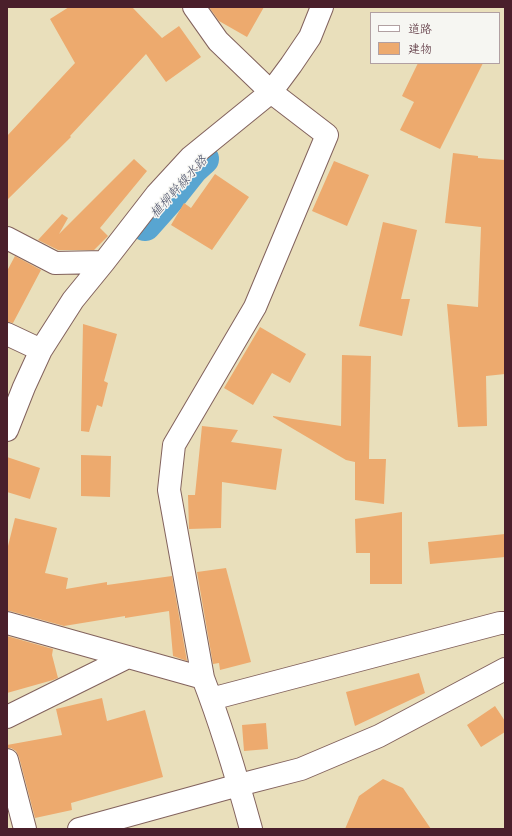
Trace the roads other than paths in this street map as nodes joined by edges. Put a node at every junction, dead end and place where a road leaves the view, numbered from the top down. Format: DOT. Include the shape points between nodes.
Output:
graph roads {
  1 [pos="194,7"];
  2 [pos="322,7"];
  3 [pos="271,92"];
  4 [pos="7,238"];
  5 [pos="104,262"];
  6 [pos="7,334"];
  7 [pos="41,350"];
  8 [pos="7,430"];
  9 [pos="7,623"];
  10 [pos="505,623"];
  11 [pos="128,657"];
  12 [pos="505,669"];
  13 [pos="202,678"];
  14 [pos="210,699"];
  15 [pos="7,717"];
  16 [pos="7,760"];
  17 [pos="239,785"];
  18 [pos="25,829"];
  19 [pos="79,829"];
  20 [pos="252,829"];
  1 -- 3 [label="street" via="218,42"];
  2 -- 3 [label="street" via="310,37"];
  3 -- 5 [label="street" via="191,157 156,195"];
  3 -- 13 [label="street" via="327,135 255,306 174,445 169,490"];
  4 -- 5 [label="street" via="55,263"];
  5 -- 7 [label="street" via="73,300"];
  6 -- 7 [label="street"];
  7 -- 8 [label="street"];
  9 -- 11 [label="street"];
  10 -- 14 [label="street"];
  11 -- 13 [label="street"];
  11 -- 15 [label="street"];
  12 -- 17 [label="street" via="379,736 301,769"];
  13 -- 14 [label="street"];
  14 -- 17 [label="street"];
  16 -- 18 [label="street"];
  17 -- 19 [label="street"];
  17 -- 20 [label="street"];
}
